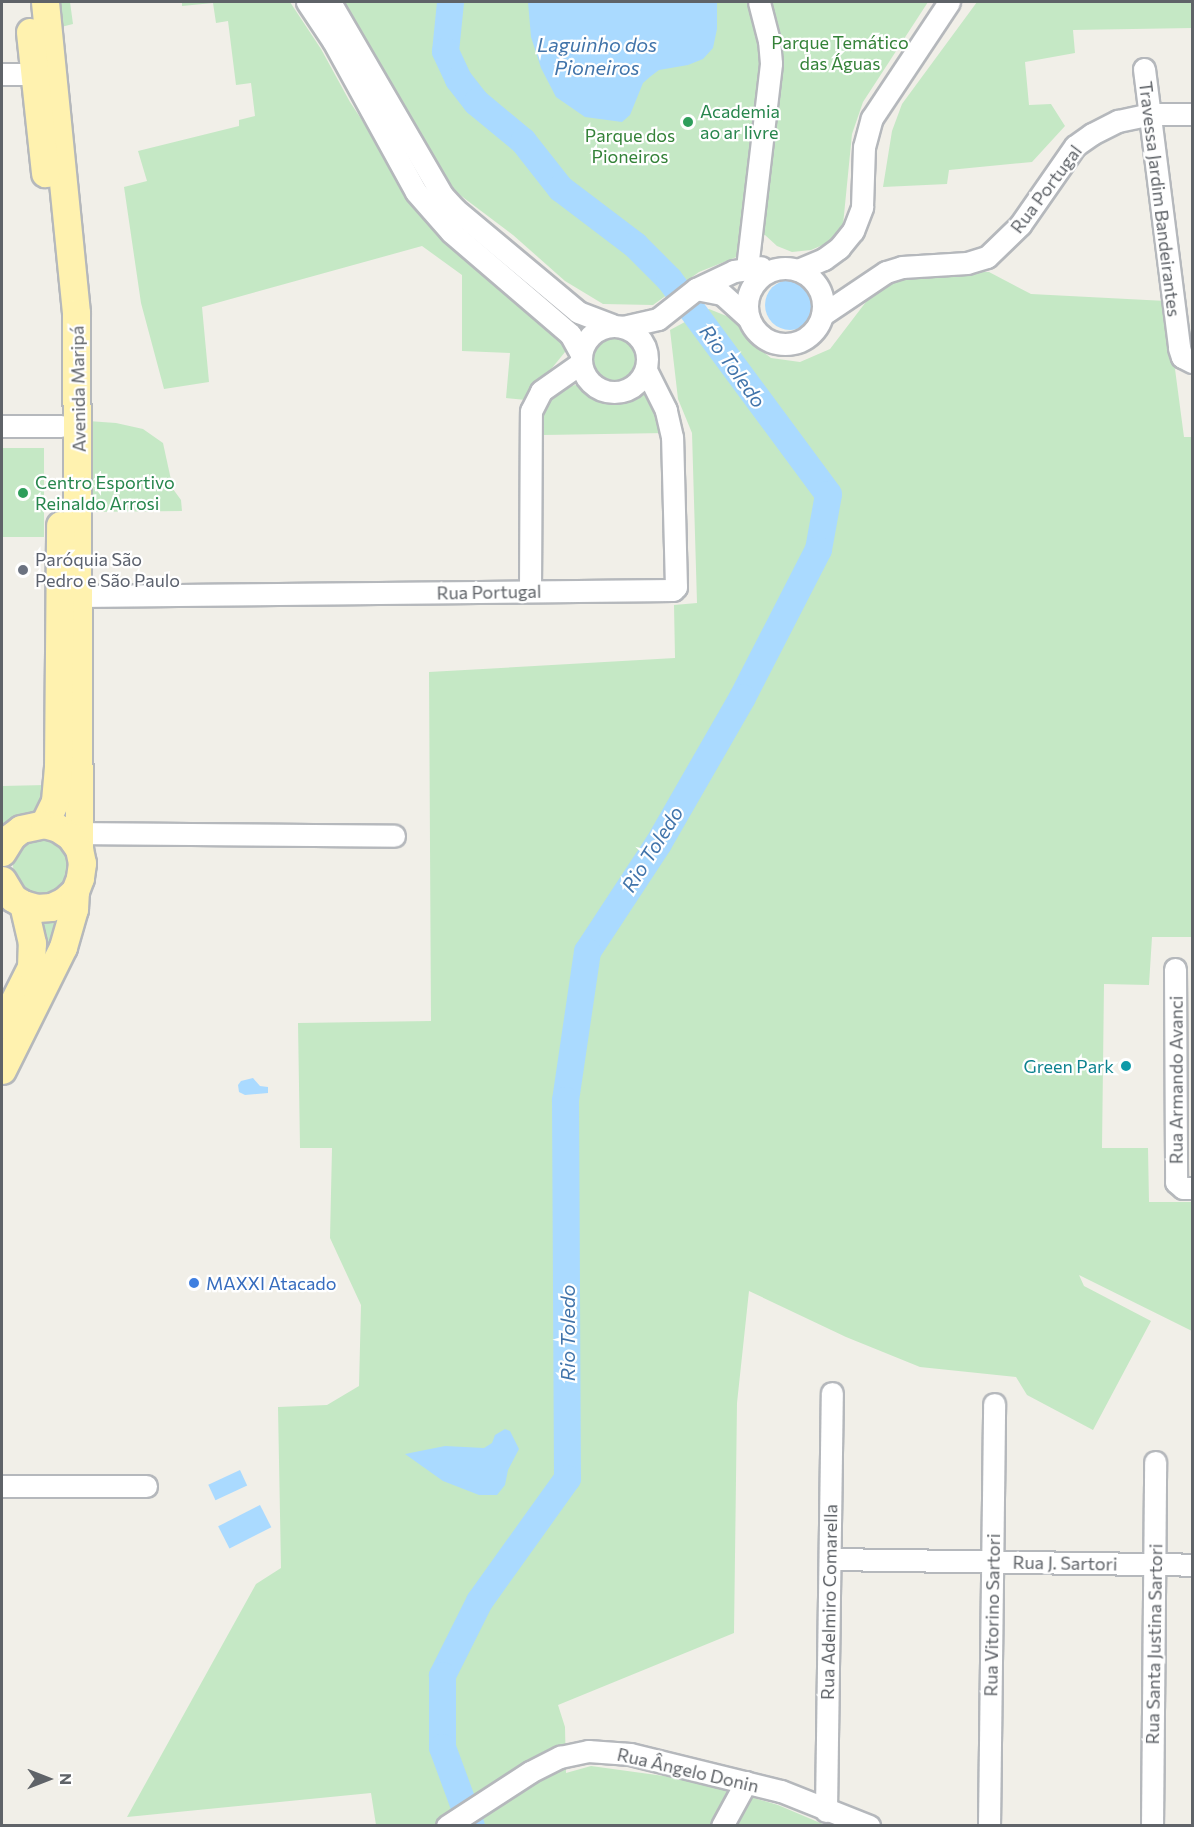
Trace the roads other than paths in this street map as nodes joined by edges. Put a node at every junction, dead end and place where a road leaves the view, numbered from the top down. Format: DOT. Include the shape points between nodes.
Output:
graph roads {
  1 [pos="27,2"];
  2 [pos="45,2"];
  3 [pos="307,2"];
  4 [pos="330,2"];
  5 [pos="759,2"];
  6 [pos="949,2"];
  7 [pos="1144,69"];
  8 [pos="2,74"];
  9 [pos="34,74"];
  10 [pos="1150,114"];
  11 [pos="1192,114"];
  12 [pos="773,268"];
  13 [pos="695,290"];
  14 [pos="665,313"];
  15 [pos="822,315"];
  16 [pos="749,318"];
  17 [pos="617,326"];
  18 [pos="646,348"];
  19 [pos="581,358"];
  20 [pos="1190,362"];
  21 [pos="646,370"];
  22 [pos="2,426"];
  23 [pos="61,426"];
  24 [pos="530,591"];
  25 [pos="78,596"];
  26 [pos="44,824"];
  27 [pos="394,836"];
  28 [pos="79,841"];
  29 [pos="5,843"];
  30 [pos="2,880"];
  31 [pos="75,891"];
  32 [pos="23,904"];
  33 [pos="1175,969"];
  34 [pos="2,1025"];
  35 [pos="2,1070"];
  36 [pos="1188,1188"];
  37 [pos="832,1393"];
  38 [pos="994,1404"];
  39 [pos="1155,1462"];
  40 [pos="2,1486"];
  41 [pos="146,1486"];
  42 [pos="830,1559"];
  43 [pos="992,1562"];
  44 [pos="1155,1565"];
  45 [pos="1192,1565"];
  46 [pos="746,1782"];
  47 [pos="826,1811"];
  48 [pos="452,1821"];
  49 [pos="722,1826"];
  50 [pos="869,1826"];
  51 [pos="989,1826"];
  52 [pos="1152,1826"];
  1 -- 9 [label="main road, Avenida Maripá"];
  2 -- 25 [label="main road, Avenida Maripá" via="76,313"];
  3 -- 19 [label="street" via="333,41 416,192 451,232 570,334"];
  4 -- 17 [label="street" via="443,196 578,312"];
  5 -- 12 [label="street" via="771,63 755,219"];
  6 -- 12 [label="street" via="872,118 864,147 862,207 853,231 824,259"];
  7 -- 10 [label="street, Travessa Jardim Bandeirantes"];
  8 -- 9 [label="street"];
  9 -- 23 [label="main road, Avenida Maripá" via="61,339"];
  10 -- 11 [label="street, Rua Portugal"];
  10 -- 15 [label="street, Rua Portugal" via="1118,121 1075,146 1020,225 987,257 943,266 902,267 876,276"];
  10 -- 20 [label="street, Travessa Jardim Bandeirantes" via="1179,348"];
  12 -- 13 [label="street" via="734,271"];
  12 -- 15 [label="street" via="816,284 823,304"];
  12 -- 16 [label="street" via="752,286 747,307"];
  13 -- 14 [label="street"];
  13 -- 16 [label="street" via="722,294"];
  14 -- 17 [label="street"];
  14 -- 18 [label="street"];
  15 -- 16 [label="street" via="809,336 786,344 763,337"];
  17 -- 18 [label="street" via="641,339"];
  17 -- 19 [label="street" via="591,334"];
  18 -- 21 [label="street"];
  19 -- 21 [label="street" via="585,376 593,385 612,392 633,387"];
  19 -- 24 [label="street" via="541,391 531,411"];
  21 -- 24 [label="street, Rua Portugal" via="670,422 676,587"];
  22 -- 23 [label="street"];
  23 -- 26 [label="main road, Avenida Maripá" via="58,767 55,801"];
  24 -- 25 [label="street, Rua Portugal"];
  25 -- 28 [label="main road, Avenida Maripá"];
  26 -- 28 [label="main road"];
  26 -- 29 [label="main road" via="21,829"];
  27 -- 28 [label="street"];
  28 -- 31 [label="main road, Avenida Maripá" via="81,878"];
  30 -- 32 [label="main road"];
  31 -- 32 [label="main road" via="51,907"];
  31 -- 35 [label="main road" via="63,946"];
  32 -- 34 [label="main road" via="32,943 31,967"];
  33 -- 36 [label="street, Rua Armando Avanci" via="1176,1182"];
  37 -- 42 [label="street, Rua Adelmiro Comarella"];
  38 -- 43 [label="street, Rua Vitorino Sartori"];
  39 -- 44 [label="street, Rua Santa Justina Sartori"];
  40 -- 41 [label="street"];
  42 -- 43 [label="street, Rua J. Sartori"];
  42 -- 47 [label="street, Rua Adelmiro Comarella"];
  43 -- 44 [label="street, Rua J. Sartori"];
  43 -- 51 [label="street, Rua Vitorino Sartori"];
  44 -- 45 [label="street, Rua J. Sartori"];
  44 -- 52 [label="street, Rua Santa Justina Sartori"];
  46 -- 47 [label="street, Rua Ângelo Donin" via="781,1791"];
  46 -- 48 [label="street, Rua Ângelo Donin" via="630,1754 588,1751 560,1757 507,1784"];
  46 -- 49 [label="street"];
  47 -- 50 [label="street, Rua Ângelo Donin"];
}
